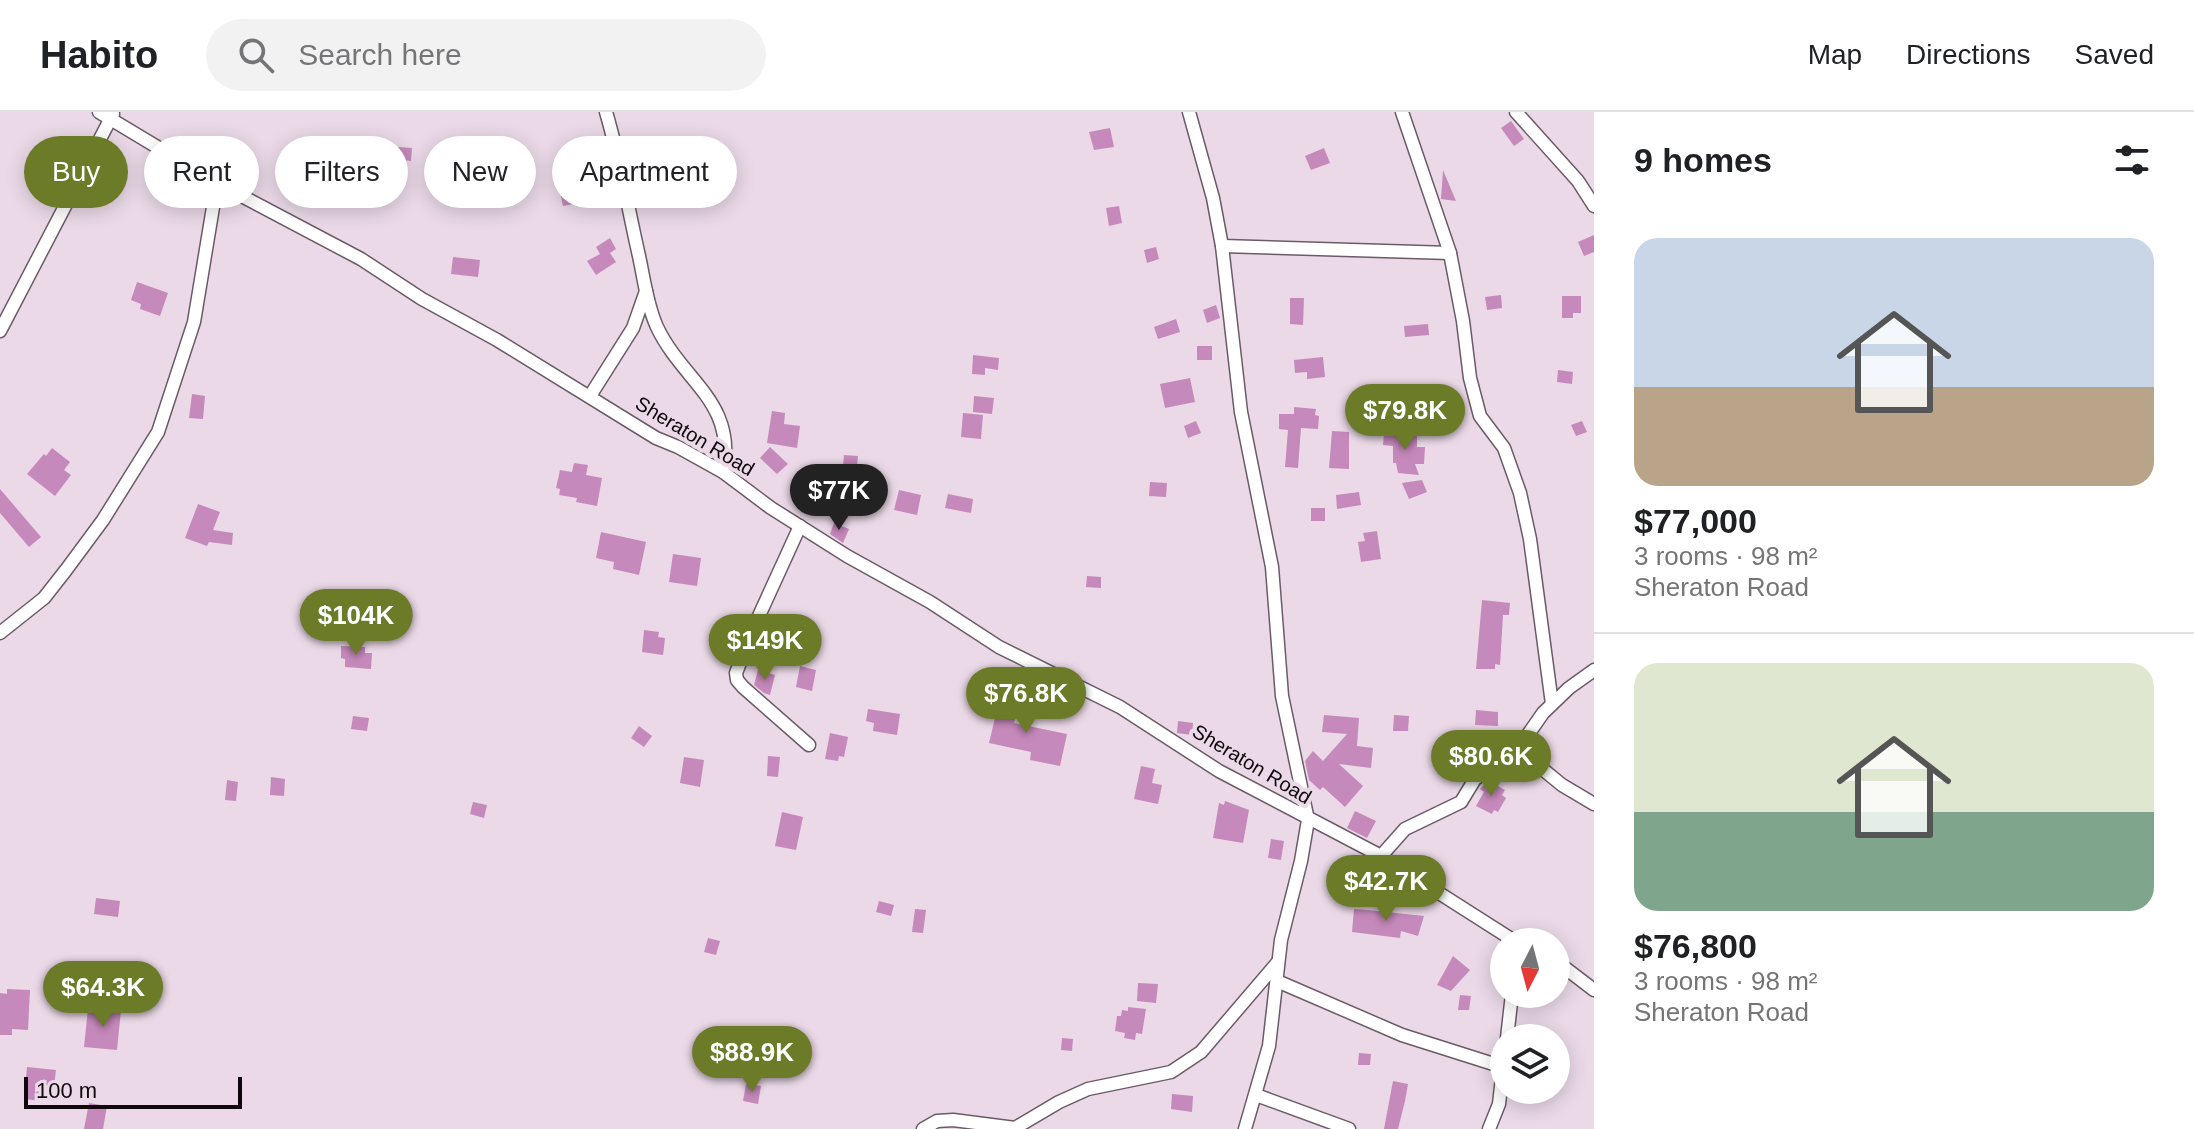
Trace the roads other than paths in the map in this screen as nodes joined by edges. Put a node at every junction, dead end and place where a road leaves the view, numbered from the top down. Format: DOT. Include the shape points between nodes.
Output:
graph roads {
  1 [pos="99,112"];
  2 [pos="606,112"];
  3 [pos="1189,112"];
  4 [pos="1402,112"];
  5 [pos="1516,112"];
  6 [pos="112,116"];
  7 [pos="144,136"];
  8 [pos="259,205"];
  9 [pos="1594,206"];
  10 [pos="213,208"];
  11 [pos="1222,246"];
  12 [pos="1450,253"];
  13 [pos="646,291"];
  14 [pos="0,331"];
  15 [pos="590,396"];
  16 [pos="723,472"];
  17 [pos="800,526"];
  18 [pos="0,633"];
  19 [pos="1594,670"];
  20 [pos="1552,704"];
  21 [pos="809,745"];
  22 [pos="1518,749"];
  23 [pos="1594,804"];
  24 [pos="1308,820"];
  25 [pos="1381,856"];
  26 [pos="1493,928"];
  27 [pos="1278,962"];
  28 [pos="1570,972"];
  29 [pos="1277,981"];
  30 [pos="1594,990"];
  31 [pos="1490,1063"];
  32 [pos="1256,1095"];
  33 [pos="1499,1104"];
  34 [pos="923,1129"];
  35 [pos="1245,1129"];
  36 [pos="1349,1129"];
  37 [pos="1489,1129"];
  1 -- 6 [label="street, Sheraton Road"];
  2 -- 13 [label="street"];
  3 -- 11 [label="street"];
  4 -- 12 [label="street"];
  5 -- 9 [label="street"];
  6 -- 7 [label="street, Sheraton Road"];
  6 -- 14 [label="street"];
  8 -- 15 [label="street, Sheraton Road" via="361,259"];
  10 -- 18 [label="street" via="194,322 158,432 59,580"];
  11 -- 12 [label="street"];
  11 -- 24 [label="street" via="1241,412 1272,567 1282,696"];
  12 -- 20 [label="street" via="1480,416 1504,448 1520,493"];
  13 -- 15 [label="street" via="633,328"];
  13 -- 16 [label="street" via="657,328 718,413 727,438"];
  15 -- 16 [label="street, Sheraton Road"];
  16 -- 17 [label="street, Sheraton Road"];
  17 -- 21 [label="street" via="736,673 743,687"];
  17 -- 24 [label="street, Sheraton Road" via="999,647 1120,707"];
  19 -- 20 [label="street"];
  20 -- 22 [label="street"];
  22 -- 23 [label="street"];
  22 -- 25 [label="street" via="1475,779 1461,802 1405,829"];
  24 -- 25 [label="street, Sheraton Road"];
  24 -- 27 [label="street"];
  25 -- 26 [label="street, Sheraton Road"];
  27 -- 29 [label="street"];
  27 -- 34 [label="street" via="1201,1052 1171,1072 1088,1089 1015,1128 953,1120"];
  28 -- 30 [label="street"];
  29 -- 31 [label="street" via="1402,1035"];
  29 -- 32 [label="street"];
  32 -- 35 [label="street"];
  32 -- 36 [label="street"];
  33 -- 37 [label="street"];
}
